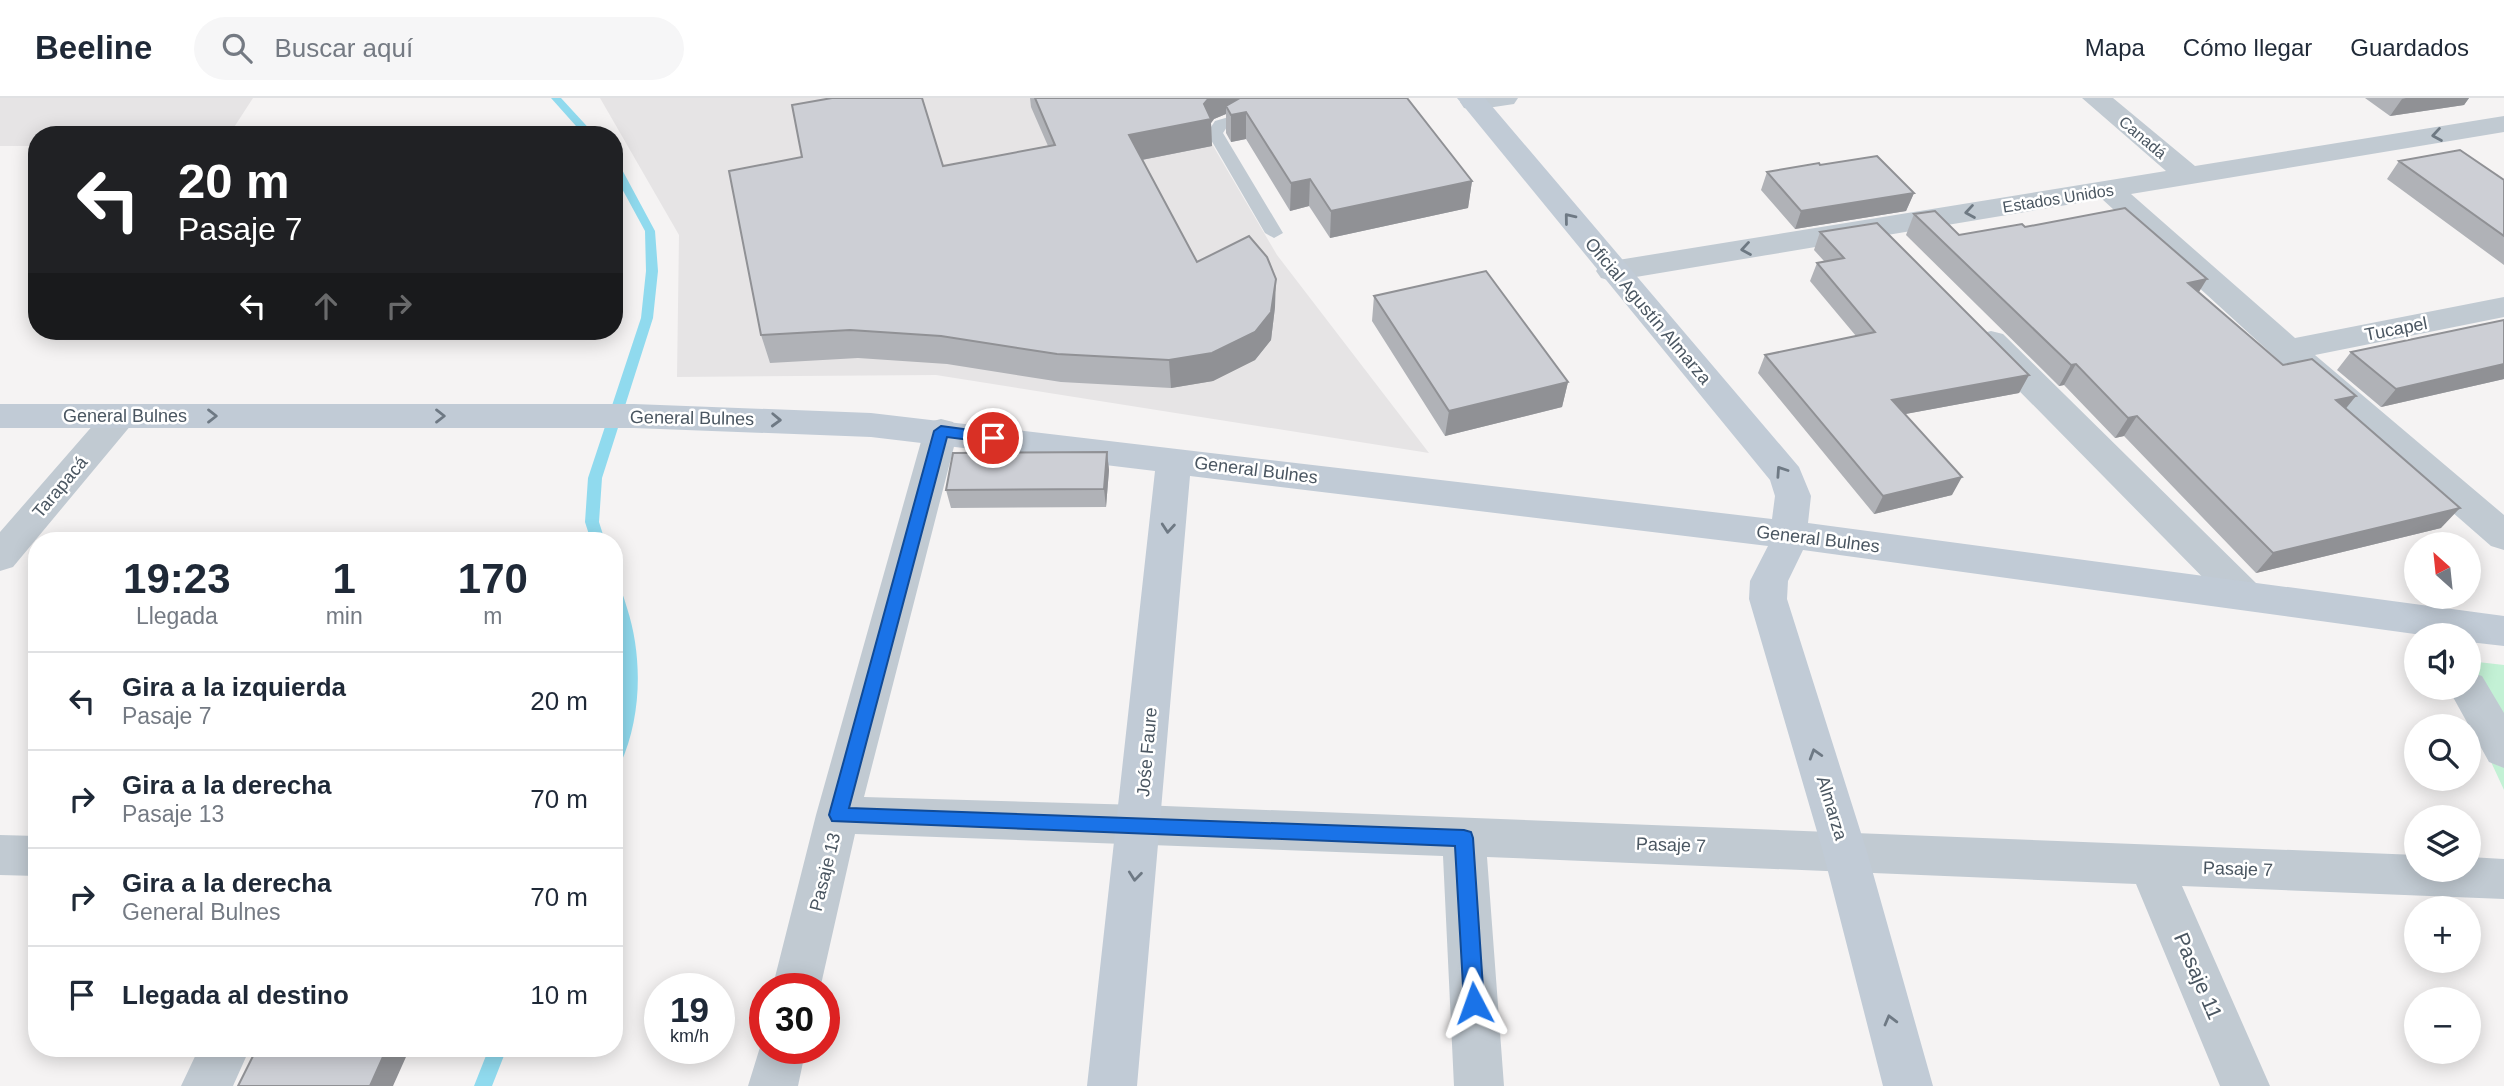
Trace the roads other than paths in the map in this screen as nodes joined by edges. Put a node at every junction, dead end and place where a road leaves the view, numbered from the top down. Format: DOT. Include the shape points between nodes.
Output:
graph roads {
  1 [pos="1504,98"];
  2 [pos="2096,98"];
  3 [pos="1473,100"];
  4 [pos="1263,113"];
  5 [pos="2504,124"];
  6 [pos="2189,176"];
  7 [pos="2108,189"];
  8 [pos="1877,228"];
  9 [pos="1274,233"];
  10 [pos="1906,257"];
  11 [pos="1612,271"];
  12 [pos="2504,307"];
  13 [pos="1973,324"];
  14 [pos="2288,350"];
  15 [pos="0,416"];
  16 [pos="120,416"];
  17 [pos="941,431"];
  18 [pos="1174,460"];
  19 [pos="1791,535"];
  20 [pos="2504,536"];
  21 [pos="0,557"];
  22 [pos="2244,595"];
  23 [pos="2404,623"];
  24 [pos="2481,630"];
  25 [pos="2504,631"];
  26 [pos="2475,700"];
  27 [pos="2504,750"];
  28 [pos="838,815"];
  29 [pos="1140,824"];
  30 [pos="1464,838"];
  31 [pos="1845,852"];
  32 [pos="0,855"];
  33 [pos="28,856"];
  34 [pos="2151,866"];
  35 [pos="2504,879"];
  36 [pos="800,973"];
  37 [pos="221,1057"];
  38 [pos="778,1064"];
  39 [pos="206,1086"];
  40 [pos="773,1086"];
  41 [pos="1112,1086"];
  42 [pos="1479,1086"];
  43 [pos="1908,1086"];
  44 [pos="2245,1086"];
  1 -- 3 [label="street"];
  2 -- 6 [label="street, Canadá"];
  11 -- 3 [label="street, Oficial Agustín Almarza, one-way"];
  4 -- 9 [label="lane" via="1221,124 1215,133"];
  5 -- 6 [label="street, Estados Unidos, one-way"];
  6 -- 7 [label="street, Estados Unidos"];
  7 -- 8 [label="street, Estados Unidos, one-way"];
  7 -- 14 [label="street"];
  8 -- 10 [label="street"];
  8 -- 11 [label="street, Estados Unidos, one-way"];
  19 -- 11 [label="street, Oficial Agustín Almarza, one-way" via="1793,496 1786,476"];
  12 -- 14 [label="street, Tucapel"];
  13 -- 22 [label="street"];
  14 -- 20 [label="street"];
  15 -- 16 [label="street, General Bulnes"];
  16 -- 17 [label="street, General Bulnes, one-way" via="634,416 800,420"];
  16 -- 21 [label="street, Tarapacá"];
  17 -- 18 [label="street, General Bulnes"];
  17 -- 28 [label="street, Pasaje 13"];
  18 -- 19 [label="street, General Bulnes"];
  18 -- 29 [label="street, Jośe Faure, one-way"];
  19 -- 22 [label="street, General Bulnes"];
  31 -- 19 [label="street, Almarza, one-way" via="1768,599 1769,581"];
  22 -- 23 [label="street, General Bulnes"];
  24 -- 25 [label="street, General Bulnes"];
  26 -- 27 [label="street"];
  28 -- 29 [label="street, Pasaje 7"];
  28 -- 36 [label="street, Pasaje 13"];
  29 -- 30 [label="street, Pasaje 7"];
  29 -- 41 [label="street, Jośe Faure, one-way"];
  30 -- 31 [label="street, Pasaje 7"];
  30 -- 42 [label="street"];
  31 -- 34 [label="street, Pasaje 7"];
  43 -- 31 [label="street, Almarza, one-way"];
  32 -- 33 [label="street"];
  34 -- 35 [label="street, Pasaje 7"];
  34 -- 44 [label="street, Pasaje 11"];
  37 -- 39 [label="street"];
  38 -- 40 [label="street"];
}
